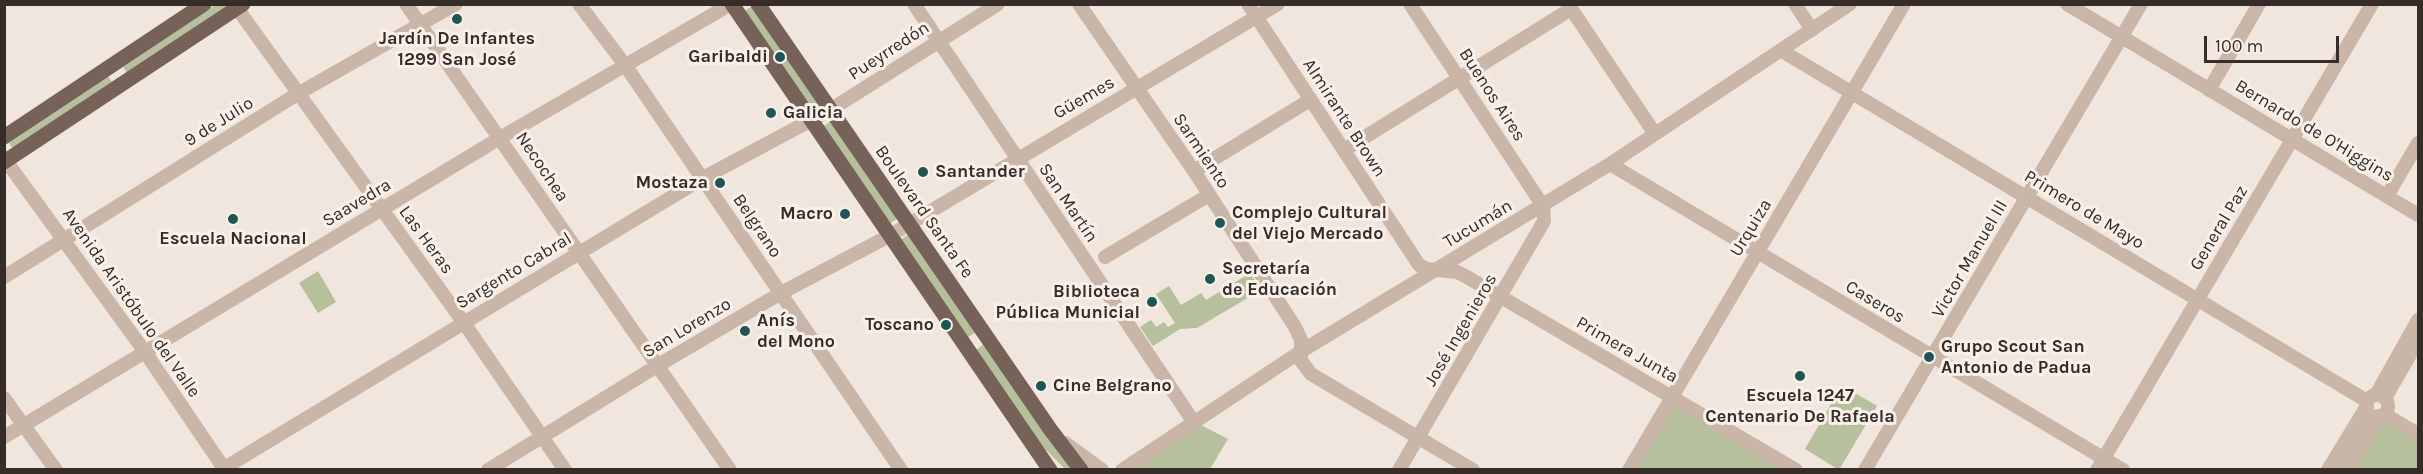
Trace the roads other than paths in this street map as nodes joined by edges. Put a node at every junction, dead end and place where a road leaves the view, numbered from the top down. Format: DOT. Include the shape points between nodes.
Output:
graph roads {
  1 [pos="204,4"];
  2 [pos="406,4"];
  3 [pos="456,4"];
  4 [pos="579,4"];
  5 [pos="731,4"];
  6 [pos="758,4"];
  7 [pos="914,4"];
  8 [pos="998,4"];
  9 [pos="1079,4"];
  10 [pos="1248,4"];
  11 [pos="1278,4"];
  12 [pos="1410,4"];
  13 [pos="1795,4"];
  14 [pos="1850,4"];
  15 [pos="1904,4"];
  16 [pos="2067,4"];
  17 [pos="2141,4"];
  18 [pos="2259,4"];
  19 [pos="2372,4"];
  20 [pos="238,6"];
  21 [pos="1569,7"];
  22 [pos="1257,17"];
  23 [pos="421,26"];
  24 [pos="1812,30"];
  25 [pos="2121,38"];
  26 [pos="938,41"];
  27 [pos="1782,51"];
  28 [pos="626,65"];
  29 [pos="111,66"];
  30 [pos="1459,78"];
  31 [pos="123,84"];
  32 [pos="1137,88"];
  33 [pos="2209,90"];
  34 [pos="299,93"];
  35 [pos="1852,93"];
  36 [pos="1310,100"];
  37 [pos="830,110"];
  38 [pos="811,120"];
  39 [pos="1655,134"];
  40 [pos="4,137"];
  41 [pos="500,138"];
  42 [pos="2293,140"];
  43 [pos="2418,143"];
  44 [pos="1344,150"];
  45 [pos="1016,159"];
  46 [pos="5,160"];
  47 [pos="1610,164"];
  48 [pos="1194,171"];
  49 [pos="703,178"];
  50 [pos="1209,195"];
  51 [pos="2387,196"];
  52 [pos="2027,197"];
  53 [pos="1543,206"];
  54 [pos="381,209"];
  55 [pos="2418,215"];
  56 [pos="909,224"];
  57 [pos="889,236"];
  58 [pos="64,239"];
  59 [pos="579,253"];
  60 [pos="1756,253"];
  61 [pos="1105,257"];
  62 [pos="1437,270"];
  63 [pos="4,277"];
  64 [pos="781,293"];
  65 [pos="1502,296"];
  66 [pos="2198,298"];
  67 [pos="2418,322"];
  68 [pos="464,323"];
  69 [pos="984,334"];
  70 [pos="2418,341"];
  71 [pos="966,346"];
  72 [pos="145,352"];
  73 [pos="1300,352"];
  74 [pos="1933,357"];
  75 [pos="2402,360"];
  76 [pos="657,366"];
  77 [pos="1672,397"];
  78 [pos="4,398"];
  79 [pos="2378,405"];
  80 [pos="1193,421"];
  81 [pos="2418,424"];
  82 [pos="24,425"];
  83 [pos="1024,431"];
  84 [pos="2418,434"];
  85 [pos="1054,436"];
  86 [pos="4,437"];
  87 [pos="542,437"];
  88 [pos="1419,438"];
  89 [pos="2101,464"];
  90 [pos="223,469"];
  91 [pos="56,470"];
  92 [pos="488,470"];
  93 [pos="565,470"];
  94 [pos="730,470"];
  95 [pos="901,470"];
  96 [pos="1050,470"];
  97 [pos="1059,470"];
  98 [pos="1081,470"];
  99 [pos="1102,470"];
  100 [pos="1122,470"];
  101 [pos="1399,470"];
  102 [pos="1473,470"];
  103 [pos="1629,470"];
  104 [pos="1796,470"];
  105 [pos="1865,470"];
  106 [pos="2123,470"];
  107 [pos="2328,470"];
  108 [pos="2347,470"];
  1 -- 29 [label="main road"];
  2 -- 23 [label="street, Necochea"];
  3 -- 23 [label="street, 9 de Julio"];
  4 -- 28 [label="street, Belgrano"];
  5 -- 28 [label="street, Saavedra"];
  5 -- 38 [label="main road"];
  6 -- 37 [label="main road, Boulevard Santa Fe"];
  7 -- 26 [label="street, San Martín"];
  8 -- 26 [label="street, Pueyrredón"];
  9 -- 32 [label="street, Sarmiento"];
  10 -- 22 [label="street, Almirante Brown"];
  11 -- 22 [label="street, Güemes"];
  12 -- 30 [label="street, Buenos Aires"];
  13 -- 24 [label="street"];
  14 -- 24 [label="street, Tucumán"];
  15 -- 35 [label="street, Urquiza"];
  16 -- 25 [label="street, Bernardo de O'Higgins"];
  17 -- 25 [label="street, Victor Manuel III"];
  18 -- 33 [label="street"];
  19 -- 42 [label="street, General Paz"];
  20 -- 31 [label="main road"];
  20 -- 34 [label="street, Las Heras"];
  21 -- 30 [label="street"];
  21 -- 39 [label="street"];
  22 -- 32 [label="street, Güemes"];
  22 -- 36 [label="street, Almirante Brown"];
  23 -- 34 [label="street, 9 de Julio"];
  23 -- 41 [label="street, Necochea"];
  24 -- 27 [label="street, Tucumán"];
  25 -- 33 [label="street, Bernardo de O'Higgins"];
  25 -- 52 [label="street, Victor Manuel III"];
  26 -- 37 [label="street, Pueyrredón"];
  26 -- 45 [label="street, San Martín"];
  27 -- 35 [label="street, Primero de Mayo"];
  27 -- 39 [label="street, Tucumán"];
  28 -- 41 [label="street, Saavedra"];
  28 -- 49 [label="street, Belgrano"];
  29 -- 31 [label="main road"];
  29 -- 40 [label="main road"];
  30 -- 44 [label="street"];
  30 -- 53 [label="street, Buenos Aires"];
  31 -- 46 [label="main road"];
  32 -- 45 [label="street, Güemes"];
  32 -- 48 [label="street, Sarmiento"];
  33 -- 42 [label="street, Bernardo de O'Higgins"];
  34 -- 54 [label="street, Las Heras"];
  34 -- 58 [label="street, 9 de Julio"];
  35 -- 52 [label="street, Primero de Mayo"];
  35 -- 60 [label="street, Urquiza"];
  36 -- 44 [label="street, Almirante Brown"];
  36 -- 48 [label="street"];
  37 -- 38 [label="street, Sargento Cabral"];
  37 -- 56 [label="main road, Boulevard Santa Fe"];
  38 -- 49 [label="street, Sargento Cabral"];
  38 -- 57 [label="main road"];
  39 -- 47 [label="street, Tucumán"];
  41 -- 54 [label="street, Saavedra"];
  41 -- 59 [label="street, Necochea"];
  42 -- 51 [label="street, Bernardo de O'Higgins"];
  42 -- 66 [label="street, General Paz"];
  43 -- 51 [label="street"];
  44 -- 62 [label="street, Almirante Brown" via="1419,265"];
  45 -- 56 [label="street, Güemes"];
  45 -- 80 [label="street, San Martín"];
  46 -- 58 [label="street, Avenida Aristóbulo del Valle"];
  47 -- 53 [label="street, Tucumán"];
  47 -- 60 [label="street, Caseros"];
  48 -- 50 [label="street, Sarmiento"];
  49 -- 59 [label="street, Sargento Cabral"];
  49 -- 64 [label="street, Belgrano"];
  50 -- 61 [label="street"];
  50 -- 73 [label="street, Sarmiento" via="1295,327 1301,340"];
  51 -- 55 [label="street, Bernardo de O'Higgins"];
  52 -- 66 [label="street, Primero de Mayo"];
  52 -- 74 [label="street, Victor Manuel III"];
  53 -- 62 [label="street, Tucumán"];
  53 -- 65 [label="street, José Ingenieros" via="1544,221"];
  54 -- 68 [label="street, Las Heras"];
  54 -- 72 [label="street, Saavedra"];
  56 -- 57 [label="street, San Lorenzo"];
  56 -- 69 [label="main road, Boulevard Santa Fe"];
  57 -- 64 [label="street, San Lorenzo"];
  57 -- 71 [label="main road"];
  58 -- 63 [label="street, 9 de Julio"];
  58 -- 72 [label="street, Avenida Aristóbulo del Valle"];
  59 -- 68 [label="street, Sargento Cabral"];
  59 -- 76 [label="street, Necochea"];
  60 -- 74 [label="street, Caseros"];
  60 -- 77 [label="street, Urquiza"];
  62 -- 65 [label="street, Primera Junta" via="1457,272"];
  62 -- 73 [label="street, Tucumán"];
  64 -- 76 [label="street, San Lorenzo"];
  64 -- 95 [label="street, Belgrano"];
  65 -- 77 [label="street, Primera Junta"];
  65 -- 88 [label="street, José Ingenieros"];
  66 -- 79 [label="street, Primero de Mayo"];
  66 -- 89 [label="street, General Paz"];
  67 -- 75 [label="street"];
  68 -- 87 [label="street, Las Heras"];
  68 -- 90 [label="street, Sargento Cabral"];
  69 -- 71 [label="main road"];
  69 -- 85 [label="main road, Boulevard Santa Fe"];
  70 -- 75 [label="street"];
  71 -- 83 [label="main road"];
  72 -- 82 [label="street, Saavedra"];
  72 -- 90 [label="street, Avenida Aristóbulo del Valle"];
  73 -- 80 [label="street, Tucumán"];
  73 -- 88 [label="street, Sarmiento" via="1301,361 1311,374"];
  74 -- 89 [label="street, Caseros"];
  74 -- 105 [label="street, Victor Manuel III"];
  75 -- 79 [label="street"];
  76 -- 87 [label="street, San Lorenzo"];
  76 -- 94 [label="street, Necochea"];
  77 -- 103 [label="street, Urquiza"];
  77 -- 104 [label="street, Primera Junta"];
  78 -- 82 [label="street"];
  79 -- 81 [label="street, Primero de Mayo"];
  79 -- 84 [label="street, Primero de Mayo"];
  79 -- 107 [label="street"];
  79 -- 108 [label="street"];
  80 -- 100 [label="street, Tucumán"];
  82 -- 86 [label="street, Saavedra"];
  82 -- 91 [label="street"];
  83 -- 96 [label="main road"];
  83 -- 97 [label="street"];
  85 -- 98 [label="main road, Boulevard Santa Fe"];
  85 -- 99 [label="street"];
  87 -- 92 [label="street, San Lorenzo"];
  87 -- 93 [label="street, Las Heras"];
  88 -- 101 [label="street, José Ingenieros"];
  88 -- 102 [label="street, Sarmiento"];
  89 -- 106 [label="street, Caseros"];
}
